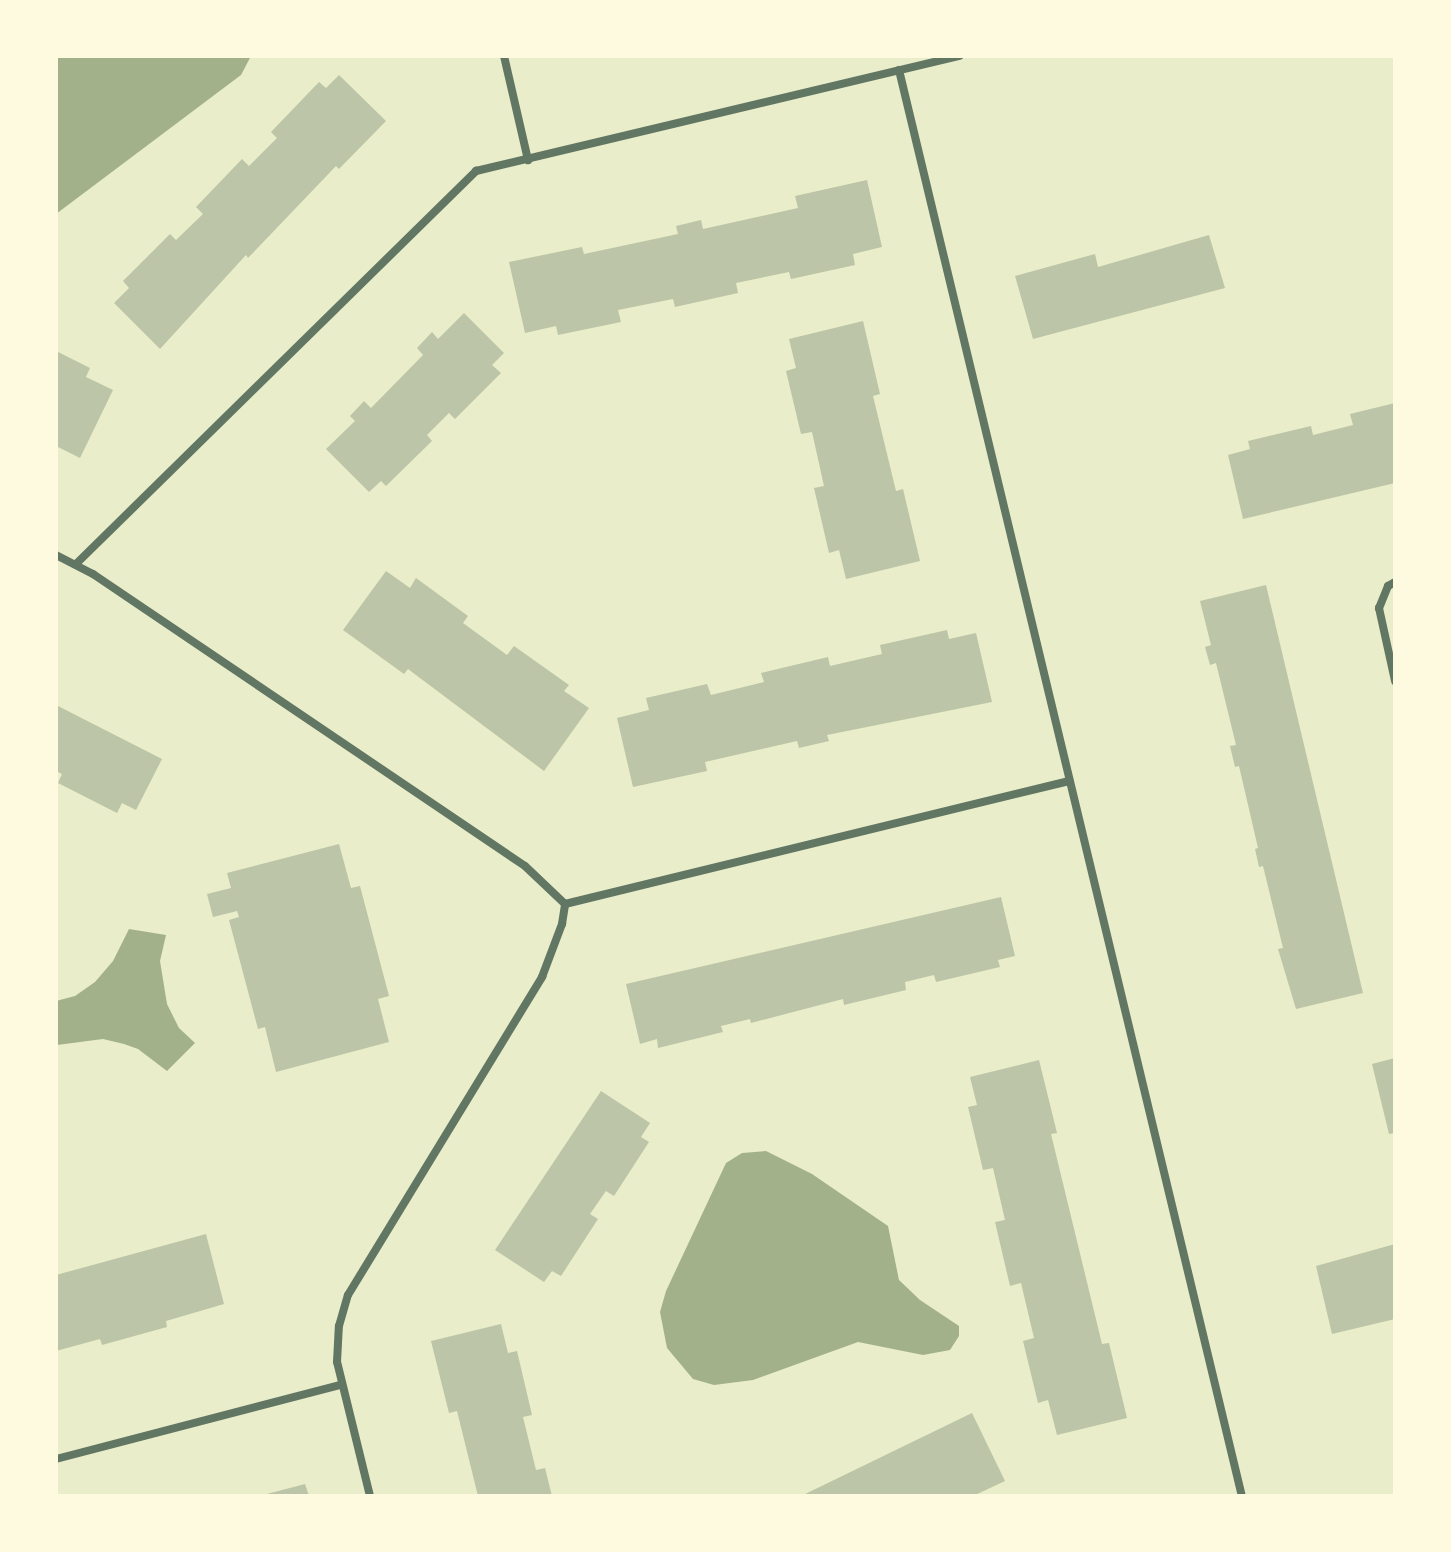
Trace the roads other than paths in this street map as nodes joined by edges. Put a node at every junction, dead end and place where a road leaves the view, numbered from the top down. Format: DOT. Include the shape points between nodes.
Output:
graph roads {
  1 [pos="504,56"];
  2 [pos="960,56"];
  3 [pos="899,70"];
  4 [pos="528,160"];
  5 [pos="56,555"];
  6 [pos="76,564"];
  7 [pos="1395,582"];
  8 [pos="1395,681"];
  9 [pos="1069,781"];
  10 [pos="565,904"];
  11 [pos="341,1385"];
  12 [pos="56,1459"];
  13 [pos="370,1496"];
  14 [pos="1242,1496"];
  1 -- 4 [label="street"];
  2 -- 3 [label="street"];
  3 -- 4 [label="street"];
  3 -- 9 [label="street"];
  4 -- 6 [label="street" via="476,171"];
  5 -- 6 [label="street"];
  6 -- 10 [label="street" via="525,866"];
  7 -- 8 [label="street" via="1379,608"];
  9 -- 10 [label="street"];
  9 -- 14 [label="street"];
  10 -- 11 [label="street" via="542,977 348,1295 337,1349"];
  11 -- 12 [label="street"];
  11 -- 13 [label="street"];
}
